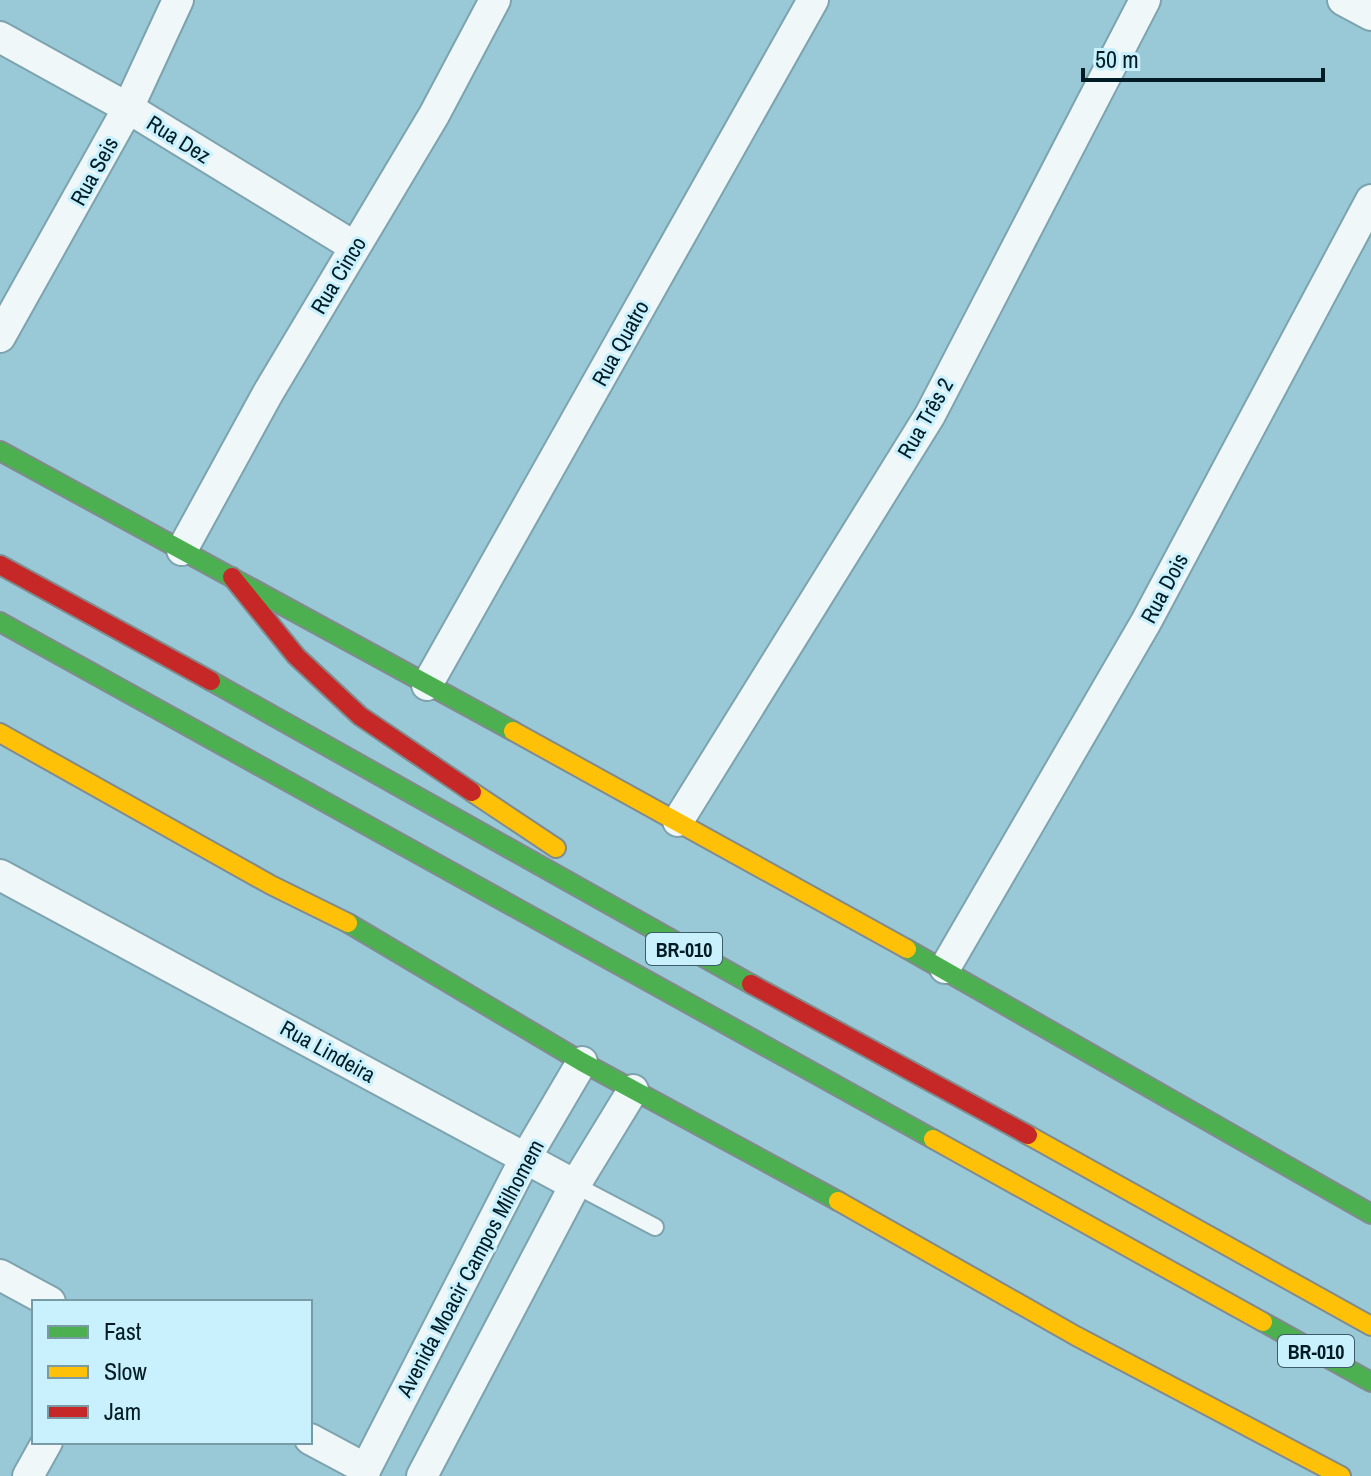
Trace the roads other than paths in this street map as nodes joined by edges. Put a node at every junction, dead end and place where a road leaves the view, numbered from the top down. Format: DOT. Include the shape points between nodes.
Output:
graph roads {
  1 [pos="178,0"];
  2 [pos="495,0"];
  3 [pos="813,0"];
  4 [pos="1145,0"];
  5 [pos="1343,0"];
  6 [pos="1371,15"];
  7 [pos="0,37"];
  8 [pos="128,108"];
  9 [pos="1371,200"];
  10 [pos="355,247"];
  11 [pos="0,337"];
  12 [pos="0,451"];
  13 [pos="182,550"];
  14 [pos="0,565"];
  15 [pos="232,577"];
  16 [pos="0,622"];
  17 [pos="28,659"];
  18 [pos="427,685"];
  19 [pos="128,693"];
  20 [pos="0,733"];
  21 [pos="678,821"];
  22 [pos="0,875"];
  23 [pos="641,924"];
  24 [pos="945,968"];
  25 [pos="582,1062"];
  26 [pos="633,1090"];
  27 [pos="525,1159"];
  28 [pos="575,1185"];
  29 [pos="1371,1214"];
  30 [pos="655,1227"];
  31 [pos="0,1275"];
  32 [pos="46,1300"];
  33 [pos="1371,1326"];
  34 [pos="1371,1382"];
  35 [pos="312,1440"];
  36 [pos="46,1444"];
  37 [pos="364,1472"];
  38 [pos="28,1476"];
  39 [pos="422,1476"];
  40 [pos="1341,1476"];
  1 -- 8 [label="street, Rua Seis"];
  2 -- 10 [label="street, Rua Cinco"];
  3 -- 18 [label="street, Rua Quatro"];
  4 -- 21 [label="street, Rua Três 2" via="930,415"];
  5 -- 6 [label="street"];
  7 -- 8 [label="street, Rua Dez"];
  8 -- 10 [label="street, Rua Dez"];
  8 -- 11 [label="street, Rua Seis"];
  9 -- 24 [label="street, Rua Dois" via="1139,635"];
  10 -- 13 [label="street, Rua Cinco"];
  12 -- 13 [label="main road"];
  13 -- 15 [label="main road"];
  14 -- 23 [label="main road, BR-010"];
  15 -- 18 [label="main road"];
  15 -- 23 [label="main road" via="296,656 360,716 575,862"];
  16 -- 19 [label="main road, BR-010"];
  17 -- 19 [label="main road"];
  18 -- 21 [label="main road"];
  19 -- 34 [label="main road, BR-010"];
  20 -- 25 [label="main road" via="349,924"];
  21 -- 24 [label="main road"];
  22 -- 27 [label="street, Rua Lindeira"];
  23 -- 33 [label="main road, BR-010"];
  24 -- 29 [label="main road"];
  25 -- 26 [label="main road"];
  25 -- 27 [label="street, Avenida Moacir Campos Milhomem"];
  26 -- 28 [label="street"];
  26 -- 40 [label="main road"];
  27 -- 28 [label="street, Rua Lindeira"];
  27 -- 37 [label="street, Avenida Moacir Campos Milhomem"];
  28 -- 30 [label="lane, Rua Lindeira"];
  28 -- 39 [label="street"];
  31 -- 32 [label="street"];
  35 -- 37 [label="street"];
  36 -- 38 [label="street"];
}
